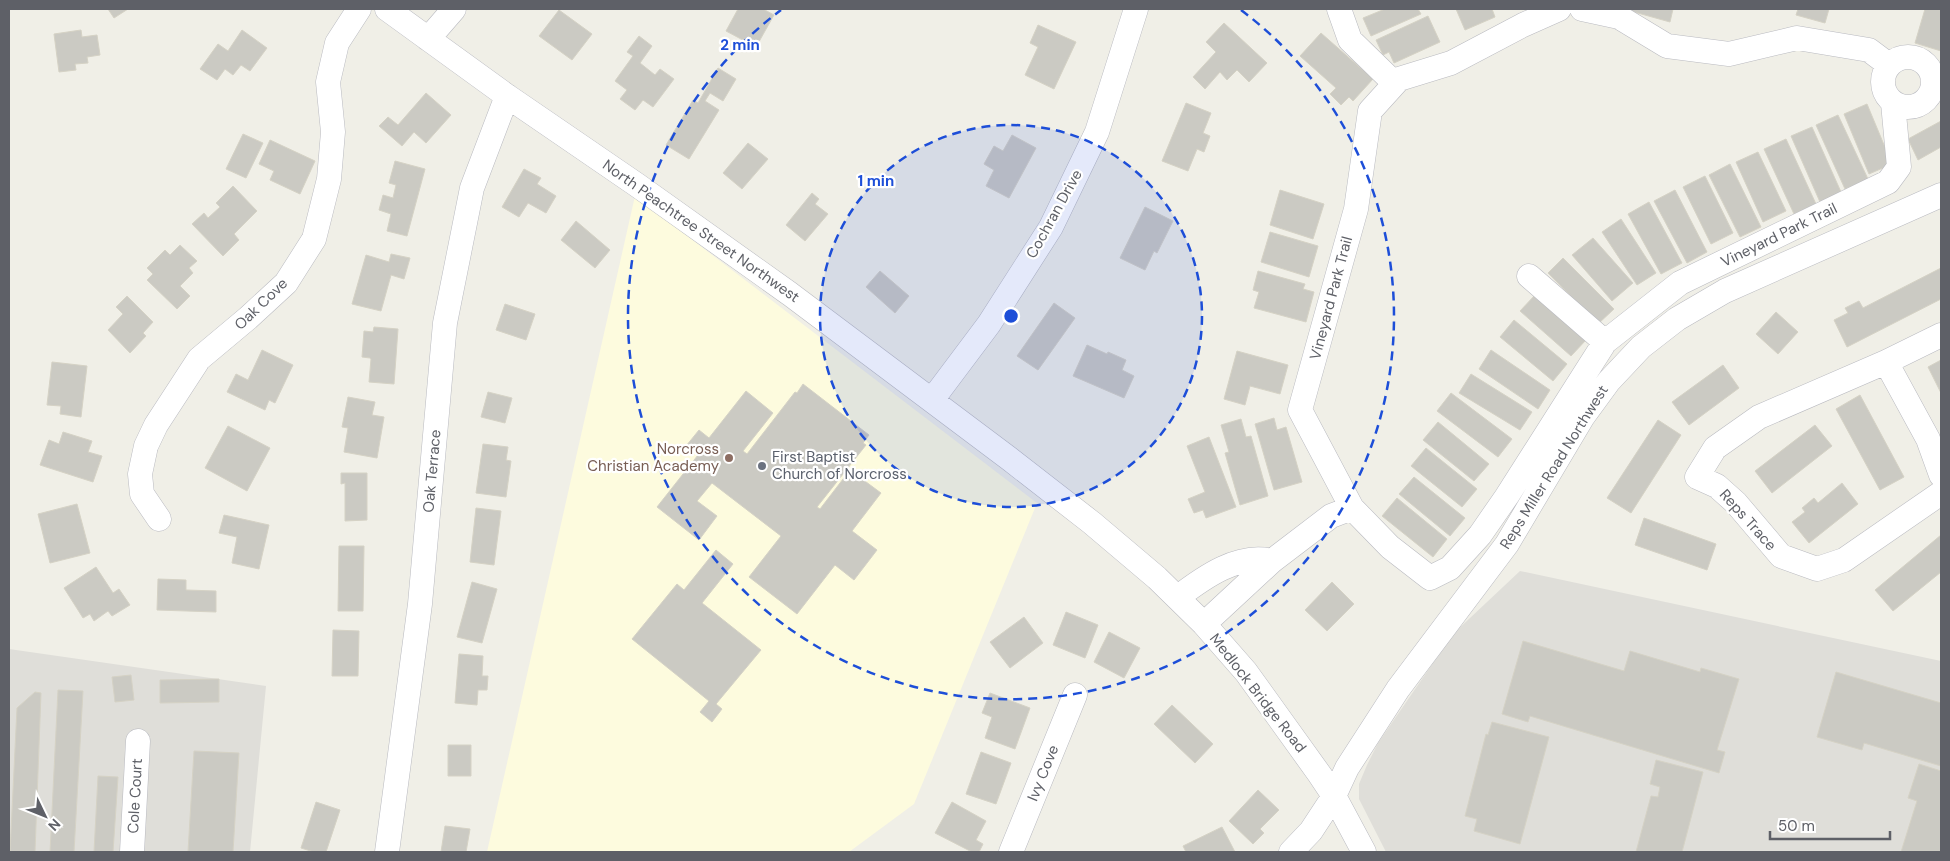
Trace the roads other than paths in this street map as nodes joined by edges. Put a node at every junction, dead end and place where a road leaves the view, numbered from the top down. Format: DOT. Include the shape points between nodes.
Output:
graph roads {
  1 [pos="360,9"];
  2 [pos="387,9"];
  3 [pos="454,9"];
  4 [pos="1136,9"];
  5 [pos="1339,9"];
  6 [pos="1582,9"];
  7 [pos="1543,12"];
  8 [pos="428,39"];
  9 [pos="1889,65"];
  10 [pos="1394,84"];
  11 [pos="507,96"];
  12 [pos="1894,103"];
  13 [pos="1941,195"];
  14 [pos="1529,276"];
  15 [pos="1941,336"];
  16 [pos="1605,342"];
  17 [pos="1886,362"];
  18 [pos="932,400"];
  19 [pos="1011,460"];
  20 [pos="1941,475"];
  21 [pos="1941,493"];
  22 [pos="1352,508"];
  23 [pos="159,519"];
  24 [pos="1272,561"];
  25 [pos="1178,597"];
  26 [pos="1204,624"];
  27 [pos="1075,695"];
  28 [pos="138,741"];
  29 [pos="1334,796"];
  30 [pos="132,852"];
  31 [pos="387,852"];
  32 [pos="1011,852"];
  33 [pos="1291,852"];
  34 [pos="1364,852"];
  1 -- 23 [label="street, Oak Cove" via="337,43 328,82 333,132 329,179 314,239 286,283 199,359 156,425 146,446 140,474 142,494"];
  2 -- 8 [label="street, North Peachtree Street Northwest"];
  3 -- 8 [label="street"];
  4 -- 18 [label="street, Cochran Drive" via="1097,132 1051,227 989,324"];
  5 -- 10 [label="street" via="1350,40"];
  6 -- 9 [label="street" via="1619,17 1667,46 1729,54 1797,38 1869,50"];
  7 -- 10 [label="street, Vineyard Park Trail" via="1451,63 1399,78"];
  8 -- 11 [label="street, North Peachtree Street Northwest"];
  9 -- 12 [label="street, Vineyard Park Trail" via="1884,72 1884,89"];
  9 -- 12 [label="street" via="1904,57 1912,57 1927,65 1933,80 1924,101 1909,107"];
  10 -- 22 [label="street, Vineyard Park Trail" via="1370,111 1356,209 1300,410"];
  11 -- 18 [label="street, North Peachtree Street Northwest" via="696,226"];
  11 -- 31 [label="street, Oak Terrace" via="472,188 445,323 420,604"];
  12 -- 16 [label="street, Vineyard Park Trail" via="1899,167 1888,182 1680,283"];
  13 -- 29 [label="street, Reps Miller Road Northwest" via="1725,290 1677,319 1642,347 1609,381 1582,418 1507,544 1398,689 1347,768"];
  14 -- 16 [label="street"];
  15 -- 17 [label="street, Reps Trace"];
  16 -- 22 [label="street, Vineyard Park Trail" via="1507,496 1480,535 1450,568 1430,578 1390,547"];
  17 -- 20 [label="street" via="1928,439"];
  17 -- 21 [label="street, Reps Trace" via="1759,417 1715,448 1697,477 1717,486 1736,503 1781,556 1817,569 1844,560"];
  18 -- 19 [label="street, North Peachtree Street Northwest"];
  19 -- 25 [label="street, Medlock Bridge Road" via="1092,523"];
  22 -- 24 [label="street" via="1331,516"];
  24 -- 25 [label="street" via="1261,558 1239,563 1216,572"];
  24 -- 26 [label="street"];
  25 -- 26 [label="street, Medlock Bridge Road"];
  26 -- 29 [label="street, Medlock Bridge Road" via="1246,672"];
  27 -- 32 [label="street, Ivy Cove"];
  28 -- 30 [label="street, Cole Court"];
  29 -- 33 [label="street, Reps Miller Road Northwest" via="1311,831"];
  29 -- 34 [label="street, Medlock Bridge Road"];
}
